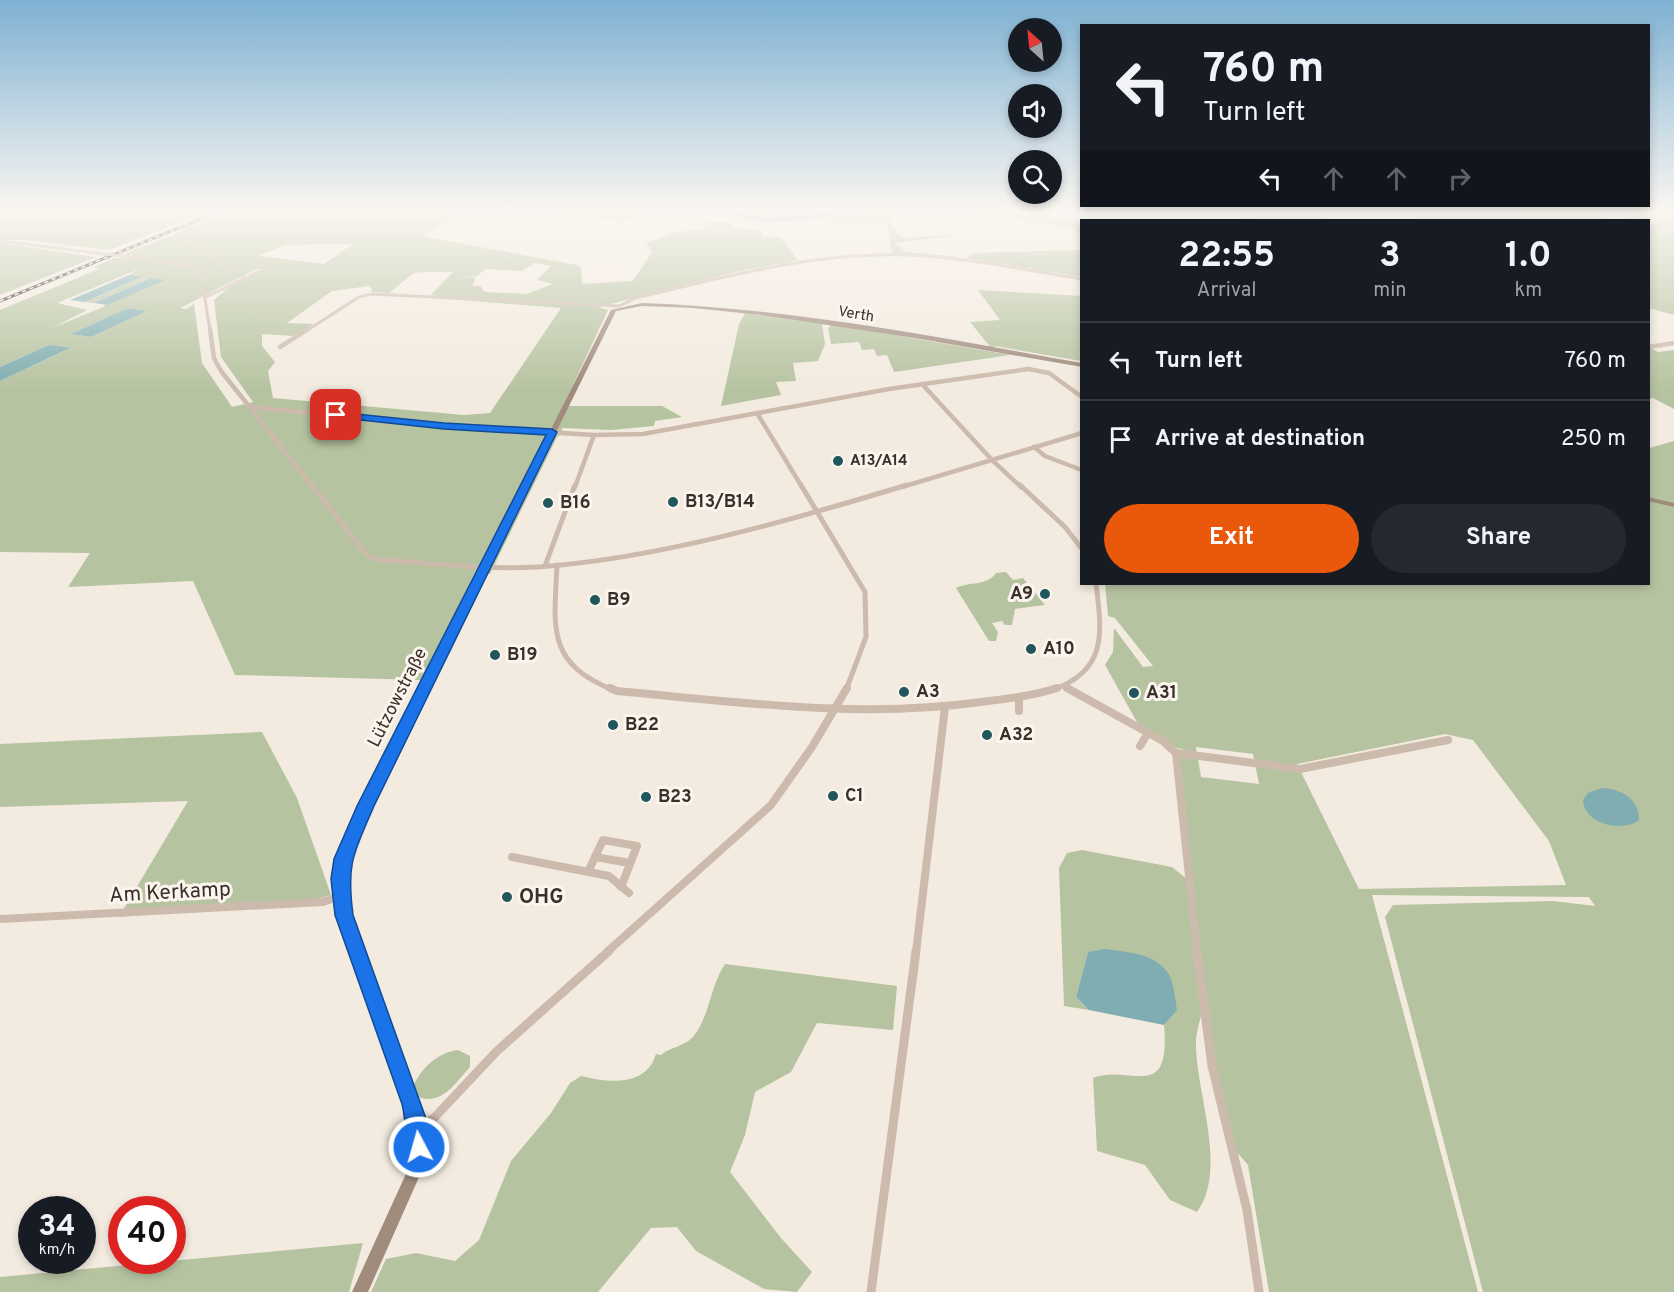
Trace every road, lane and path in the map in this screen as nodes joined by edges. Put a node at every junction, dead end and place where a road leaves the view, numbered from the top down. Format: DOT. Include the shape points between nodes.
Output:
graph roads {
  1 [pos="195,269"];
  2 [pos="235,269"];
  3 [pos="765,269"];
  4 [pos="1023,269"];
  5 [pos="262,270"];
  6 [pos="245,278"];
  7 [pos="1080,279"];
  8 [pos="206,297"];
  9 [pos="619,306"];
  10 [pos="1674,343"];
  11 [pos="280,347"];
  12 [pos="1650,347"];
  13 [pos="1080,365"];
  14 [pos="922,384"];
  15 [pos="1080,396"];
  16 [pos="250,407"];
  17 [pos="757,413"];
  18 [pos="552,432"];
  19 [pos="1080,434"];
  20 [pos="594,435"];
  21 [pos="1034,447"];
  22 [pos="992,460"];
  23 [pos="1079,469"];
  24 [pos="1650,499"];
  25 [pos="1674,505"];
  26 [pos="818,512"];
  27 [pos="1080,546"];
  28 [pos="487,565"];
  29 [pos="557,565"];
  30 [pos="546,566"];
  31 [pos="1096,585"];
  32 [pos="1062,686"];
  33 [pos="1019,698"];
  34 [pos="945,707"];
  35 [pos="833,710"];
  36 [pos="1020,711"];
  37 [pos="1148,733"];
  38 [pos="1448,740"];
  39 [pos="1140,746"];
  40 [pos="1176,753"];
  41 [pos="595,856"];
  42 [pos="512,857"];
  43 [pos="630,862"];
  44 [pos="588,872"];
  45 [pos="621,887"];
  46 [pos="629,893"];
  47 [pos="340,896"];
  48 [pos="0,919"];
  49 [pos="418,1127"];
  50 [pos="360,1292"];
  51 [pos="871,1292"];
  52 [pos="1260,1292"];
  1 -- 8 [label="street, bridge" via="201,274"];
  2 -- 6 [label="street"];
  3 -- 9 [label="street" via="636,298"];
  4 -- 7 [label="street"];
  5 -- 6 [label="street"];
  6 -- 8 [label="street"];
  8 -- 16 [label="street" via="215,362"];
  9 -- 11 [label="street, Verth" via="371,294 354,300"];
  9 -- 13 [label="street, Verth" via="720,309"];
  9 -- 18 [label="street, Lützowstraße"];
  10 -- 12 [label="street"];
  14 -- 15 [label="street" via="1039,369"];
  14 -- 17 [label="street"];
  14 -- 22 [label="street"];
  16 -- 18 [label="street"];
  16 -- 28 [label="street" via="369,558"];
  17 -- 20 [label="street" via="643,434"];
  17 -- 26 [label="street"];
  18 -- 20 [label="street"];
  18 -- 28 [label="street, Lützowstraße"];
  19 -- 21 [label="street"];
  20 -- 30 [label="street"];
  21 -- 22 [label="street"];
  21 -- 23 [label="street"];
  22 -- 26 [label="street"];
  22 -- 27 [label="street" via="1065,527"];
  24 -- 25 [label="street"];
  26 -- 29 [label="street" via="669,546"];
  26 -- 35 [label="street" via="865,592 868,615 858,661"];
  28 -- 30 [label="street"];
  28 -- 47 [label="street, Lützowstraße" via="347,844 339,879"];
  29 -- 30 [label="street"];
  29 -- 35 [label="street" via="557,644 567,663 596,685 617,692"];
  31 -- 32 [label="street" via="1100,648 1083,673"];
  32 -- 33 [label="street"];
  32 -- 37 [label="street"];
  33 -- 34 [label="street"];
  33 -- 36 [label="street"];
  34 -- 35 [label="street"];
  34 -- 51 [label="street"];
  35 -- 49 [label="street" via="804,761 771,805 497,1051 433,1119"];
  37 -- 39 [label="street"];
  37 -- 40 [label="street"];
  38 -- 40 [label="street" via="1300,769"];
  40 -- 52 [label="street" via="1212,1066 1247,1210"];
  41 -- 43 [label="street"];
  41 -- 43 [label="street" via="603,840 637,846"];
  41 -- 44 [label="street"];
  42 -- 44 [label="street"];
  43 -- 45 [label="street"];
  44 -- 45 [label="street" via="609,876"];
  45 -- 46 [label="street"];
  47 -- 48 [label="street, Am Kerkamp" via="323,902"];
  47 -- 49 [label="street, Lützowstraße"];
  49 -- 50 [label="street, Lützowstraße" via="417,1166"];
}
